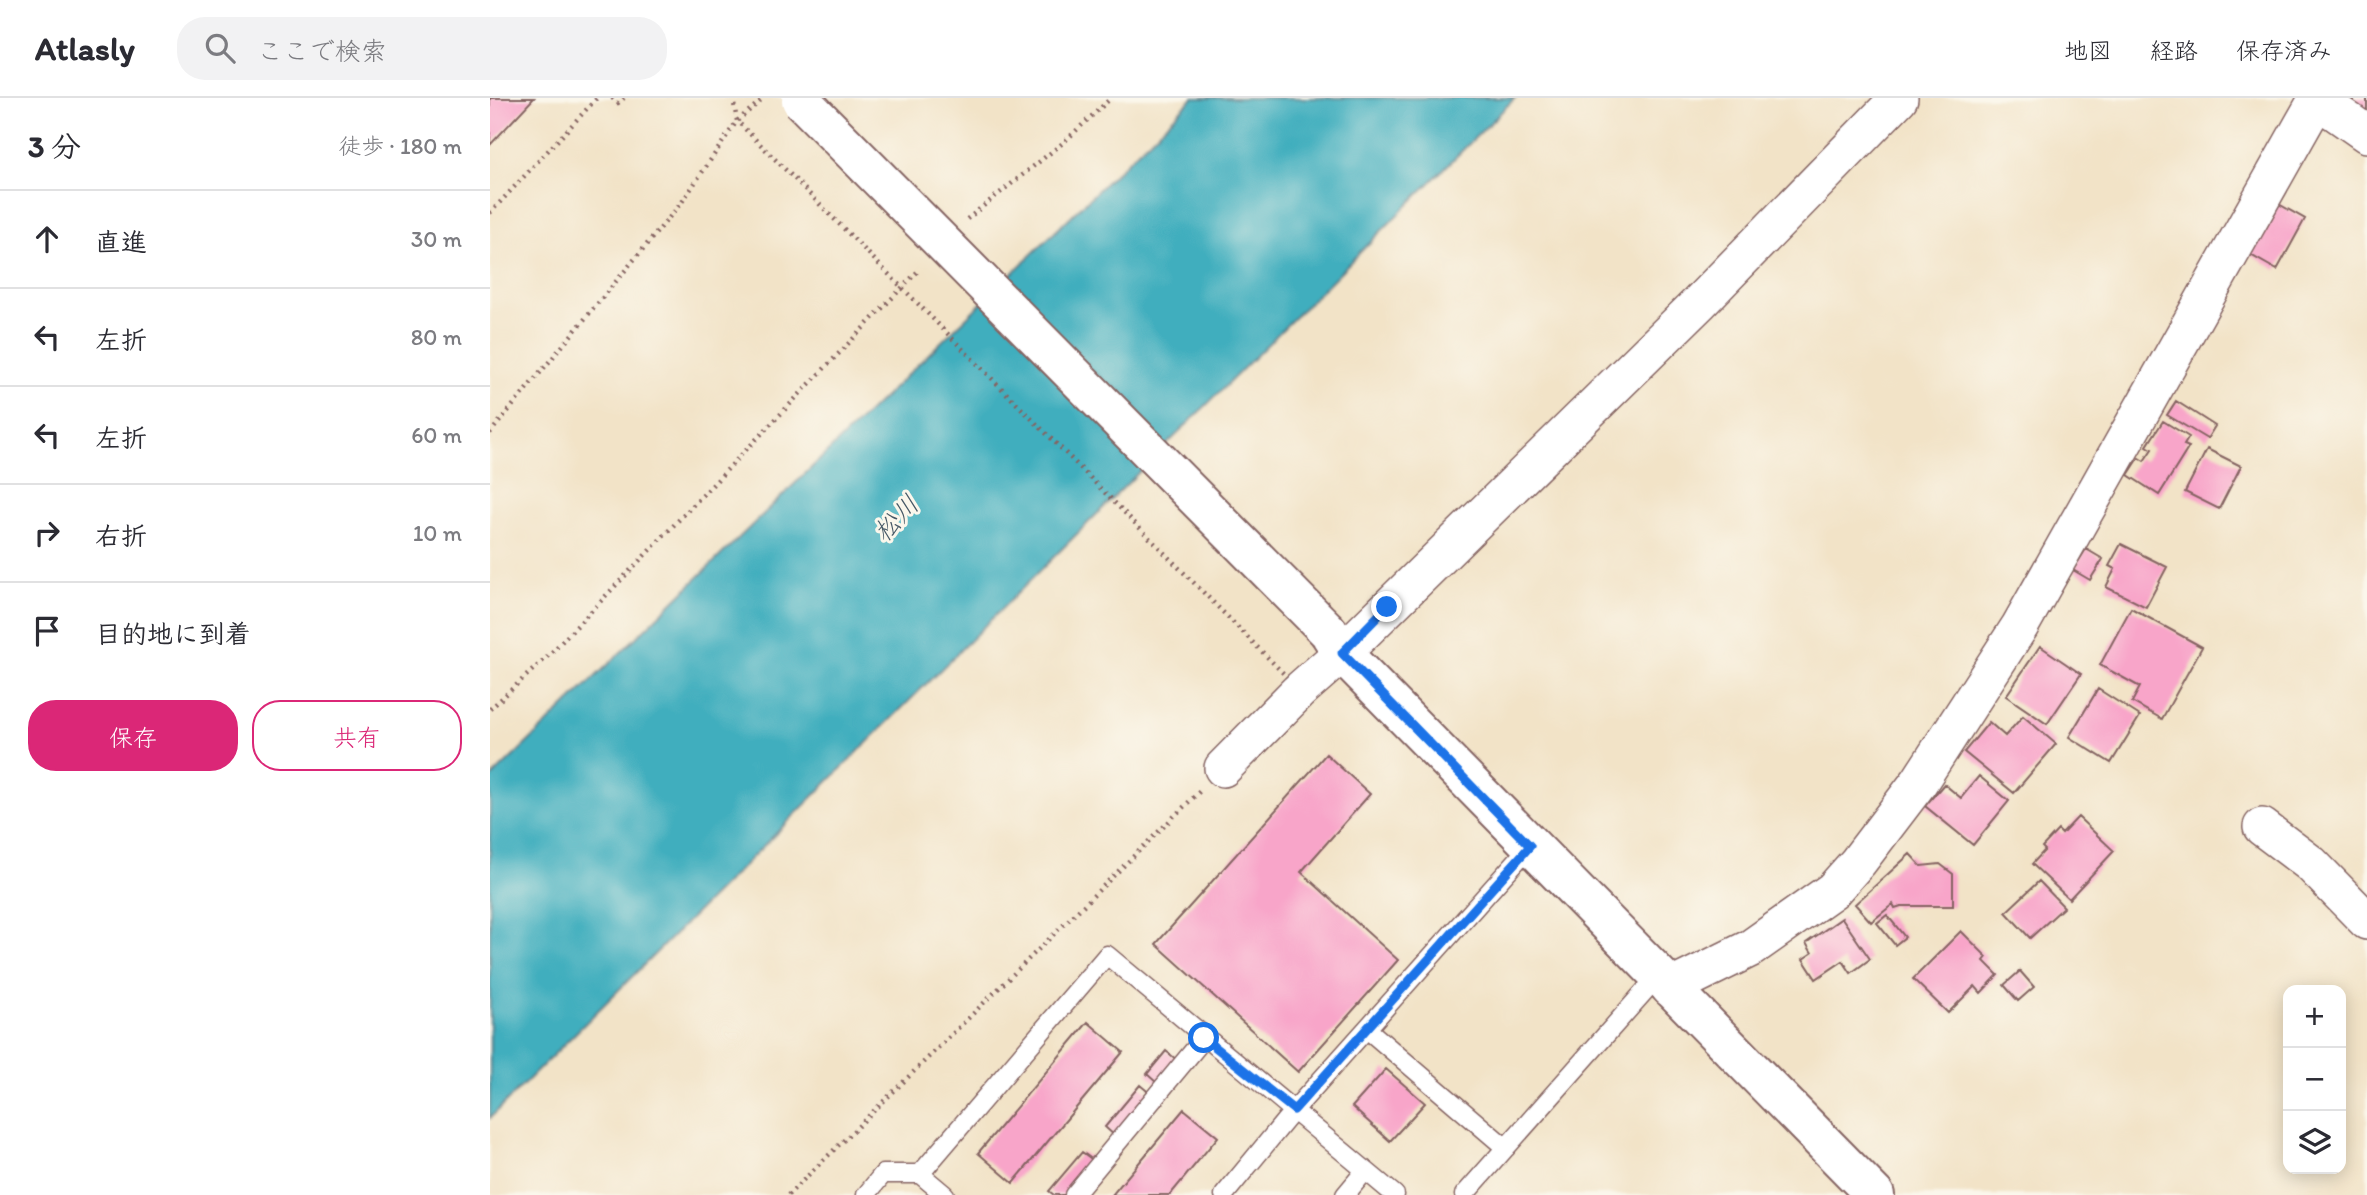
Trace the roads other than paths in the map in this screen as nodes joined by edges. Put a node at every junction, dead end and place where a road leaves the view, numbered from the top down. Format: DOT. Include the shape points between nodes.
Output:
graph roads {
  1 [pos="1899,98"];
  2 [pos="2318,98"];
  3 [pos="800,99"];
  4 [pos="2367,134"];
  5 [pos="1335,642"];
  6 [pos="1223,768"];
  7 [pos="2262,827"];
  8 [pos="1530,846"];
  9 [pos="2367,922"];
  10 [pos="1664,982"];
  11 [pos="1367,1029"];
  12 [pos="1204,1038"];
  13 [pos="1294,1110"];
  14 [pos="1506,1148"];
  15 [pos="1366,1171"];
  16 [pos="920,1174"];
  17 [pos="866,1195"];
  18 [pos="945,1195"];
  19 [pos="1074,1195"];
  20 [pos="1224,1195"];
  21 [pos="1345,1195"];
  22 [pos="1395,1195"];
  23 [pos="1464,1195"];
  24 [pos="1875,1195"];
  1 -- 5 [label="street" via="1699,303"];
  2 -- 4 [label="street"];
  2 -- 10 [label="street" via="2020,626 1919,782 1833,890 1751,948"];
  3 -- 5 [label="street, bridge"];
  5 -- 6 [label="street" via="1300,690"];
  5 -- 8 [label="street"];
  7 -- 9 [label="street" via="2311,864"];
  8 -- 10 [label="street"];
  8 -- 11 [label="lane"];
  10 -- 14 [label="lane"];
  10 -- 24 [label="street"];
  11 -- 13 [label="lane"];
  11 -- 14 [label="lane"];
  12 -- 13 [label="lane"];
  12 -- 16 [label="lane" via="1107,956"];
  12 -- 19 [label="lane"];
  13 -- 15 [label="lane"];
  13 -- 20 [label="lane"];
  14 -- 23 [label="lane"];
  15 -- 21 [label="lane"];
  15 -- 22 [label="lane"];
  16 -- 17 [label="lane" via="883,1174"];
  16 -- 18 [label="lane"];
}
